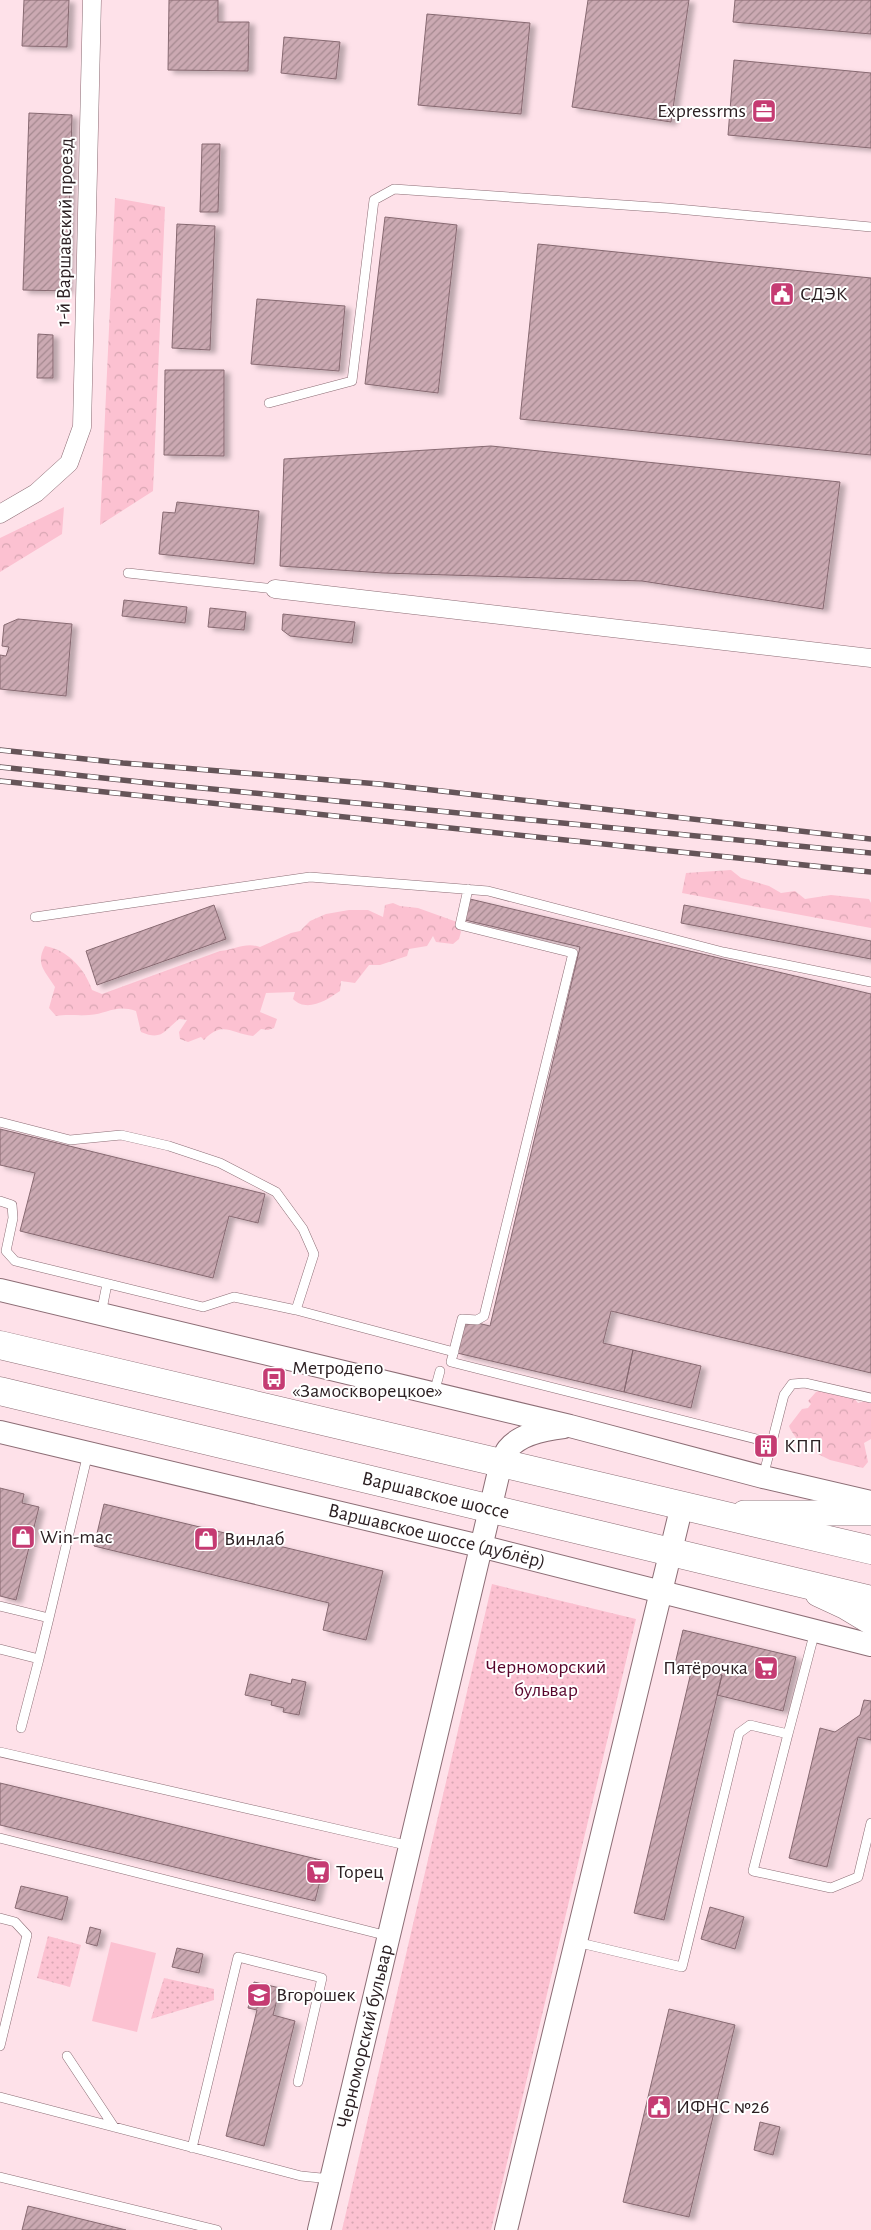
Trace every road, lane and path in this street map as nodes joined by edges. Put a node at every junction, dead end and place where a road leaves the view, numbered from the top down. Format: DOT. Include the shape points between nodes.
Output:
graph roads {
  1 [pos="92,0"];
  2 [pos="871,227"];
  3 [pos="268,403"];
  4 [pos="0,514"];
  5 [pos="128,573"];
  6 [pos="275,589"];
  7 [pos="871,658"];
  8 [pos="468,889"];
  9 [pos="35,917"];
  10 [pos="871,982"];
  11 [pos="0,1122"];
  12 [pos="0,1201"];
  13 [pos="107,1284"];
  14 [pos="0,1290"];
  15 [pos="296,1310"];
  16 [pos="101,1314"];
  17 [pos="0,1345"];
  18 [pos="454,1352"];
  19 [pos="440,1371"];
  20 [pos="0,1391"];
  21 [pos="434,1393"];
  22 [pos="871,1398"];
  23 [pos="570,1426"];
  24 [pos="0,1432"];
  25 [pos="772,1443"];
  26 [pos="88,1452"];
  27 [pos="500,1463"];
  28 [pos="764,1477"];
  29 [pos="871,1502"];
  30 [pos="682,1505"];
  31 [pos="490,1507"];
  32 [pos="710,1511"];
  33 [pos="871,1513"];
  34 [pos="480,1546"];
  35 [pos="871,1550"];
  36 [pos="671,1552"];
  37 [pos="784,1579"];
  38 [pos="661,1590"];
  39 [pos="871,1600"];
  40 [pos="0,1606"];
  41 [pos="49,1618"];
  42 [pos="871,1622"];
  43 [pos="815,1630"];
  44 [pos="871,1645"];
  45 [pos="0,1649"];
  46 [pos="39,1659"];
  47 [pos="21,1728"];
  48 [pos="788,1734"];
  49 [pos="0,1752"];
  50 [pos="871,1823"];
  51 [pos="0,1838"];
  52 [pos="410,1846"];
  53 [pos="0,1918"];
  54 [pos="389,1936"];
  55 [pos="576,1942"];
  56 [pos="0,2046"];
  57 [pos="67,2056"];
  58 [pos="298,2082"];
  59 [pos="0,2097"];
  60 [pos="114,2127"];
  61 [pos="192,2148"];
  62 [pos="0,2177"];
  63 [pos="331,2179"];
  64 [pos="191,2227"];
  65 [pos="217,2230"];
  66 [pos="319,2230"];
  67 [pos="506,2230"];
  1 -- 4 [label="street, 1-й Варшавский проезд" via="82,427 69,463 36,493"];
  2 -- 3 [label="lane" via="667,208 394,189 374,200 352,381"];
  5 -- 6 [label="lane"];
  6 -- 7 [label="street"];
  8 -- 9 [label="lane" via="310,877"];
  8 -- 10 [label="lane" via="488,891 723,952"];
  8 -- 18 [label="lane" via="460,925 573,953 484,1316 477,1320 462,1319"];
  11 -- 15 [label="lane" via="70,1140 121,1135 169,1146 220,1163 276,1192 303,1228 314,1254"];
  12 -- 13 [label="lane" via="12,1205 13,1218 6,1251 16,1261"];
  13 -- 15 [label="lane" via="203,1307 234,1297"];
  13 -- 16 [label="lane"];
  14 -- 16 [label="street"];
  15 -- 18 [label="lane"];
  16 -- 21 [label="street"];
  17 -- 27 [label="main road"];
  18 -- 25 [label="lane" via="451,1362"];
  19 -- 21 [label="lane"];
  20 -- 31 [label="main road, Варшавское шоссе"];
  21 -- 23 [label="street"];
  22 -- 25 [label="lane" via="805,1383 792,1384 784,1395"];
  23 -- 27 [label="street" via="548,1428 526,1437 509,1448"];
  23 -- 28 [label="street"];
  24 -- 26 [label="street, Варшавское шоссе (дублёр)"];
  25 -- 28 [label="lane"];
  26 -- 34 [label="street, Варшавское шоссе (дублёр)"];
  26 -- 41 [label="lane"];
  27 -- 30 [label="main road"];
  27 -- 31 [label="street, Черноморский бульвар"];
  28 -- 29 [label="street"];
  30 -- 32 [label="main road"];
  30 -- 36 [label="street"];
  31 -- 34 [label="street, Черноморский бульвар"];
  31 -- 36 [label="main road, Варшавское шоссе"];
  32 -- 33 [label="main road"];
  32 -- 35 [label="main road"];
  34 -- 38 [label="street, Варшавское шоссе (дублёр)"];
  34 -- 52 [label="street, Черноморский бульвар"];
  36 -- 37 [label="main road, Варшавское шоссе"];
  36 -- 38 [label="street"];
  37 -- 39 [label="main road, Варшавское шоссе"];
  37 -- 42 [label="main road"];
  38 -- 43 [label="street, Варшавское шоссе (дублёр)"];
  38 -- 55 [label="street"];
  40 -- 41 [label="lane"];
  41 -- 46 [label="lane"];
  43 -- 44 [label="street, Варшавское шоссе (дублёр)"];
  43 -- 48 [label="lane"];
  45 -- 46 [label="lane"];
  46 -- 47 [label="lane"];
  48 -- 50 [label="lane" via="753,1871 832,1888 858,1877"];
  48 -- 55 [label="lane" via="750,1725 739,1733 682,1967"];
  49 -- 52 [label="lane"];
  51 -- 54 [label="lane"];
  52 -- 54 [label="street, Черноморский бульвар"];
  53 -- 56 [label="lane" via="15,1922 27,1935"];
  54 -- 63 [label="street, Черноморский бульвар"];
  55 -- 67 [label="street"];
  57 -- 60 [label="lane"];
  58 -- 61 [label="lane" via="322,1978 238,1957"];
  59 -- 60 [label="lane"];
  60 -- 61 [label="lane"];
  61 -- 63 [label="lane" via="301,2176"];
  62 -- 64 [label="lane"];
  63 -- 66 [label="street, Черноморский бульвар"];
  64 -- 65 [label="lane"];
}
